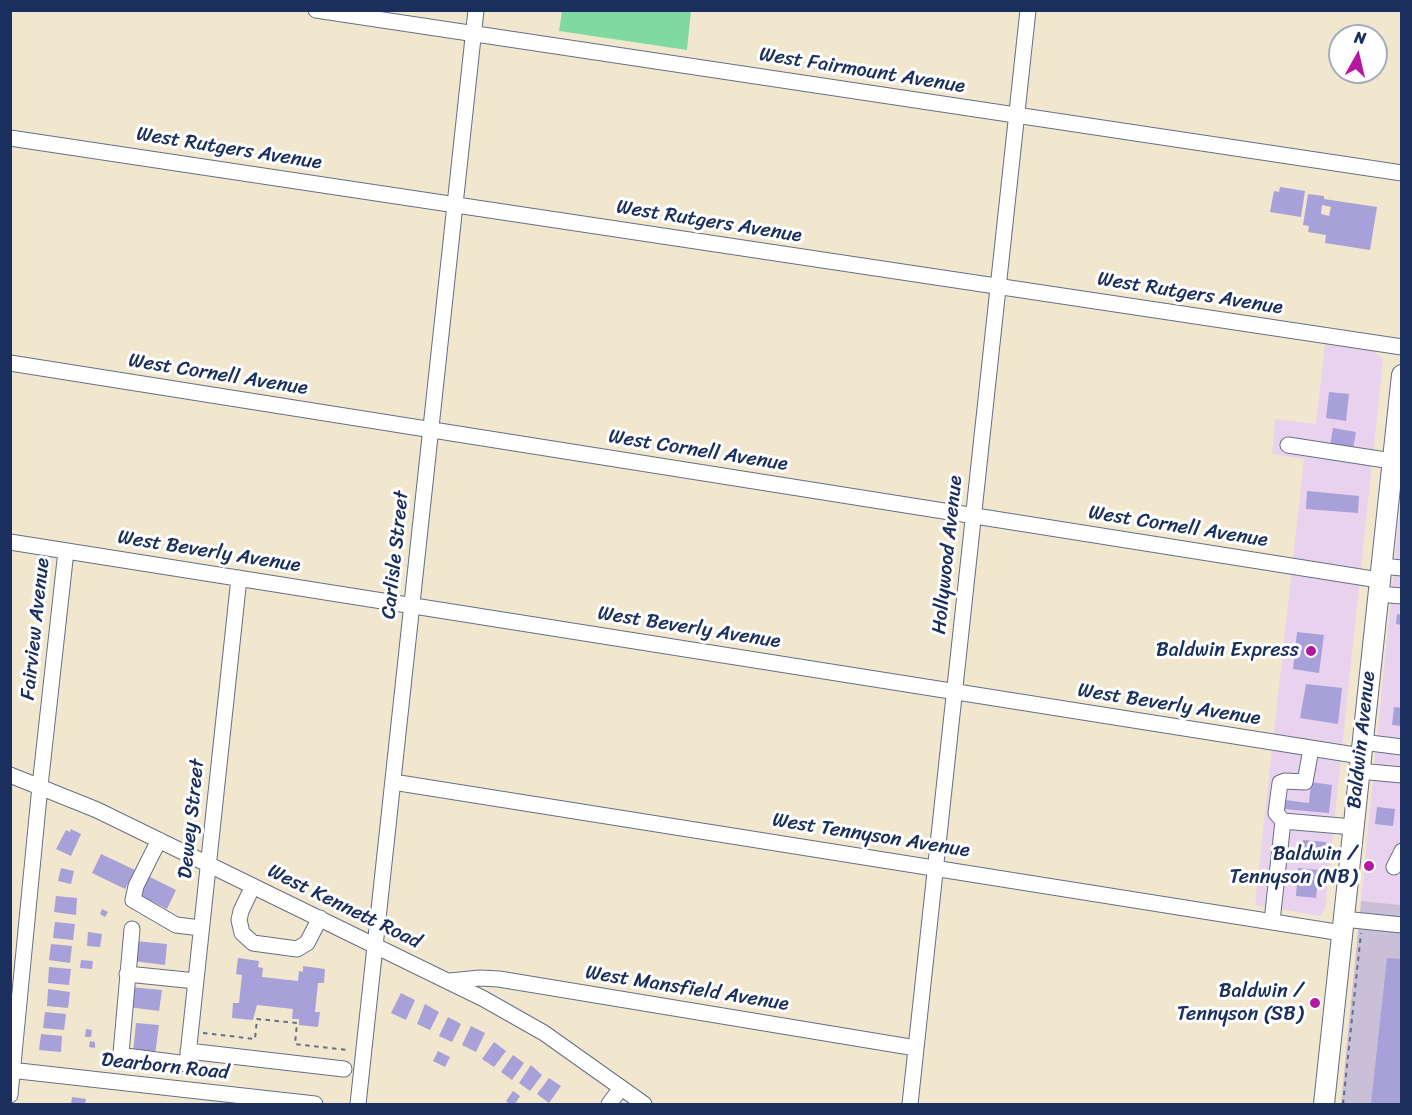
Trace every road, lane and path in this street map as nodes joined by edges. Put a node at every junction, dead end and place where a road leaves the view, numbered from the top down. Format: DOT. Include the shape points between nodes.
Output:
graph roads {
  1 [pos="316,10"];
  2 [pos="476,10"];
  3 [pos="1028,10"];
  4 [pos="473,34"];
  5 [pos="1016,116"];
  6 [pos="10,138"];
  7 [pos="1401,173"];
  8 [pos="455,204"];
  9 [pos="998,286"];
  10 [pos="1401,347"];
  11 [pos="10,363"];
  12 [pos="1401,385"];
  13 [pos="1399,418"];
  14 [pos="431,430"];
  15 [pos="1288,445"];
  16 [pos="1392,461"];
  17 [pos="1394,511"];
  18 [pos="974,515"];
  19 [pos="10,542"];
  20 [pos="66,550"];
  21 [pos="1401,568"];
  22 [pos="239,578"];
  23 [pos="1379,580"];
  24 [pos="1401,596"];
  25 [pos="412,605"];
  26 [pos="955,692"];
  27 [pos="1401,747"];
  28 [pos="1311,749"];
  29 [pos="1361,756"];
  30 [pos="10,775"];
  31 [pos="1401,775"];
  32 [pos="393,782"];
  33 [pos="40,786"];
  34 [pos="1283,821"];
  35 [pos="1353,827"];
  36 [pos="159,840"];
  37 [pos="1401,851"];
  38 [pos="208,864"];
  39 [pos="1394,867"];
  40 [pos="936,868"];
  41 [pos="253,886"];
  42 [pos="320,918"];
  43 [pos="1272,921"];
  44 [pos="1349,924"];
  45 [pos="1401,925"];
  46 [pos="201,928"];
  47 [pos="132,929"];
  48 [pos="375,945"];
  49 [pos="128,974"];
  50 [pos="196,981"];
  51 [pos="450,981"];
  52 [pos="203,1033"];
  53 [pos="916,1048"];
  54 [pos="347,1050"];
  55 [pos="187,1057"];
  56 [pos="344,1069"];
  57 [pos="12,1070"];
  58 [pos="621,1088"];
  59 [pos="10,1095"];
  60 [pos="315,1104"];
  61 [pos="358,1104"];
  62 [pos="609,1104"];
  63 [pos="644,1104"];
  64 [pos="910,1104"];
  65 [pos="1324,1104"];
  66 [pos="1343,1104"];
  1 -- 4 [label="street, West Fairmount Avenue"];
  2 -- 4 [label="street, Carlisle Street"];
  3 -- 5 [label="street, Hollywood Avenue"];
  4 -- 5 [label="street, West Fairmount Avenue"];
  4 -- 8 [label="street, Carlisle Street"];
  5 -- 7 [label="street, West Fairmount Avenue"];
  5 -- 9 [label="street, Hollywood Avenue"];
  6 -- 8 [label="street, West Rutgers Avenue"];
  8 -- 9 [label="street, West Rutgers Avenue"];
  8 -- 14 [label="street, Carlisle Street"];
  9 -- 10 [label="street, West Rutgers Avenue"];
  9 -- 18 [label="street, Hollywood Avenue"];
  11 -- 14 [label="street, West Cornell Avenue"];
  12 -- 13 [label="main road, Baldwin Avenue"];
  13 -- 16 [label="main road, Baldwin Avenue"];
  14 -- 18 [label="street, West Cornell Avenue"];
  14 -- 25 [label="street, Carlisle Street"];
  15 -- 16 [label="street"];
  16 -- 17 [label="main road, Baldwin Avenue"];
  17 -- 23 [label="main road, Baldwin Avenue"];
  18 -- 23 [label="street, West Cornell Avenue"];
  18 -- 26 [label="street, Hollywood Avenue"];
  19 -- 20 [label="street, West Beverly Avenue"];
  20 -- 22 [label="street, West Beverly Avenue"];
  20 -- 33 [label="street, Fairview Avenue"];
  21 -- 23 [label="street"];
  22 -- 25 [label="street, West Beverly Avenue"];
  22 -- 38 [label="street, Dewey Street"];
  23 -- 24 [label="street"];
  23 -- 29 [label="main road, Baldwin Avenue"];
  25 -- 26 [label="street, West Beverly Avenue"];
  25 -- 32 [label="street, Carlisle Street"];
  26 -- 28 [label="street, West Beverly Avenue"];
  26 -- 40 [label="street, Hollywood Avenue"];
  27 -- 29 [label="street"];
  28 -- 29 [label="street, West Beverly Avenue"];
  28 -- 34 [label="street" via="1305,782 1280,783 1276,813"];
  29 -- 31 [label="street"];
  29 -- 35 [label="main road, Baldwin Avenue"];
  30 -- 33 [label="street, West Kennett Road"];
  32 -- 40 [label="street, West Tennyson Avenue"];
  32 -- 48 [label="street, Carlisle Street"];
  33 -- 36 [label="street, West Kennett Road"];
  33 -- 57 [label="street, Fairview Avenue"];
  34 -- 35 [label="street"];
  34 -- 43 [label="street"];
  35 -- 44 [label="main road, Baldwin Avenue"];
  36 -- 38 [label="street, West Kennett Road"];
  36 -- 46 [label="street" via="133,900 176,925"];
  37 -- 39 [label="street"];
  38 -- 41 [label="street, West Kennett Road"];
  38 -- 46 [label="street, Dewey Street"];
  40 -- 43 [label="street, West Tennyson Avenue"];
  40 -- 53 [label="street, Hollywood Avenue"];
  41 -- 42 [label="street, West Kennett Road"];
  41 -- 42 [label="street" via="239,920 242,933 253,943 297,949 307,943"];
  42 -- 48 [label="street, West Kennett Road"];
  43 -- 44 [label="street, West Tennyson Avenue"];
  44 -- 45 [label="street, West Tennyson Avenue"];
  44 -- 65 [label="main road, Baldwin Avenue"];
  44 -- 66 [label="path"];
  46 -- 50 [label="street, Dewey Street"];
  47 -- 49 [label="street"];
  48 -- 51 [label="street, West Kennett Road"];
  48 -- 61 [label="street, Carlisle Street"];
  49 -- 50 [label="street"];
  49 -- 55 [label="street" via="121,1053"];
  50 -- 55 [label="street, Dewey Street"];
  51 -- 53 [label="street, West Mansfield Avenue" via="500,980"];
  51 -- 58 [label="street, West Kennett Road" via="524,1021"];
  52 -- 54 [label="path" via="255,1039 257,1019 297,1023 295,1044"];
  53 -- 64 [label="street, Hollywood Avenue"];
  55 -- 56 [label="street"];
  57 -- 59 [label="street, Fairview Avenue"];
  57 -- 60 [label="street, Dearborn Road"];
  58 -- 62 [label="street"];
  58 -- 63 [label="street, West Kennett Road"];
}
